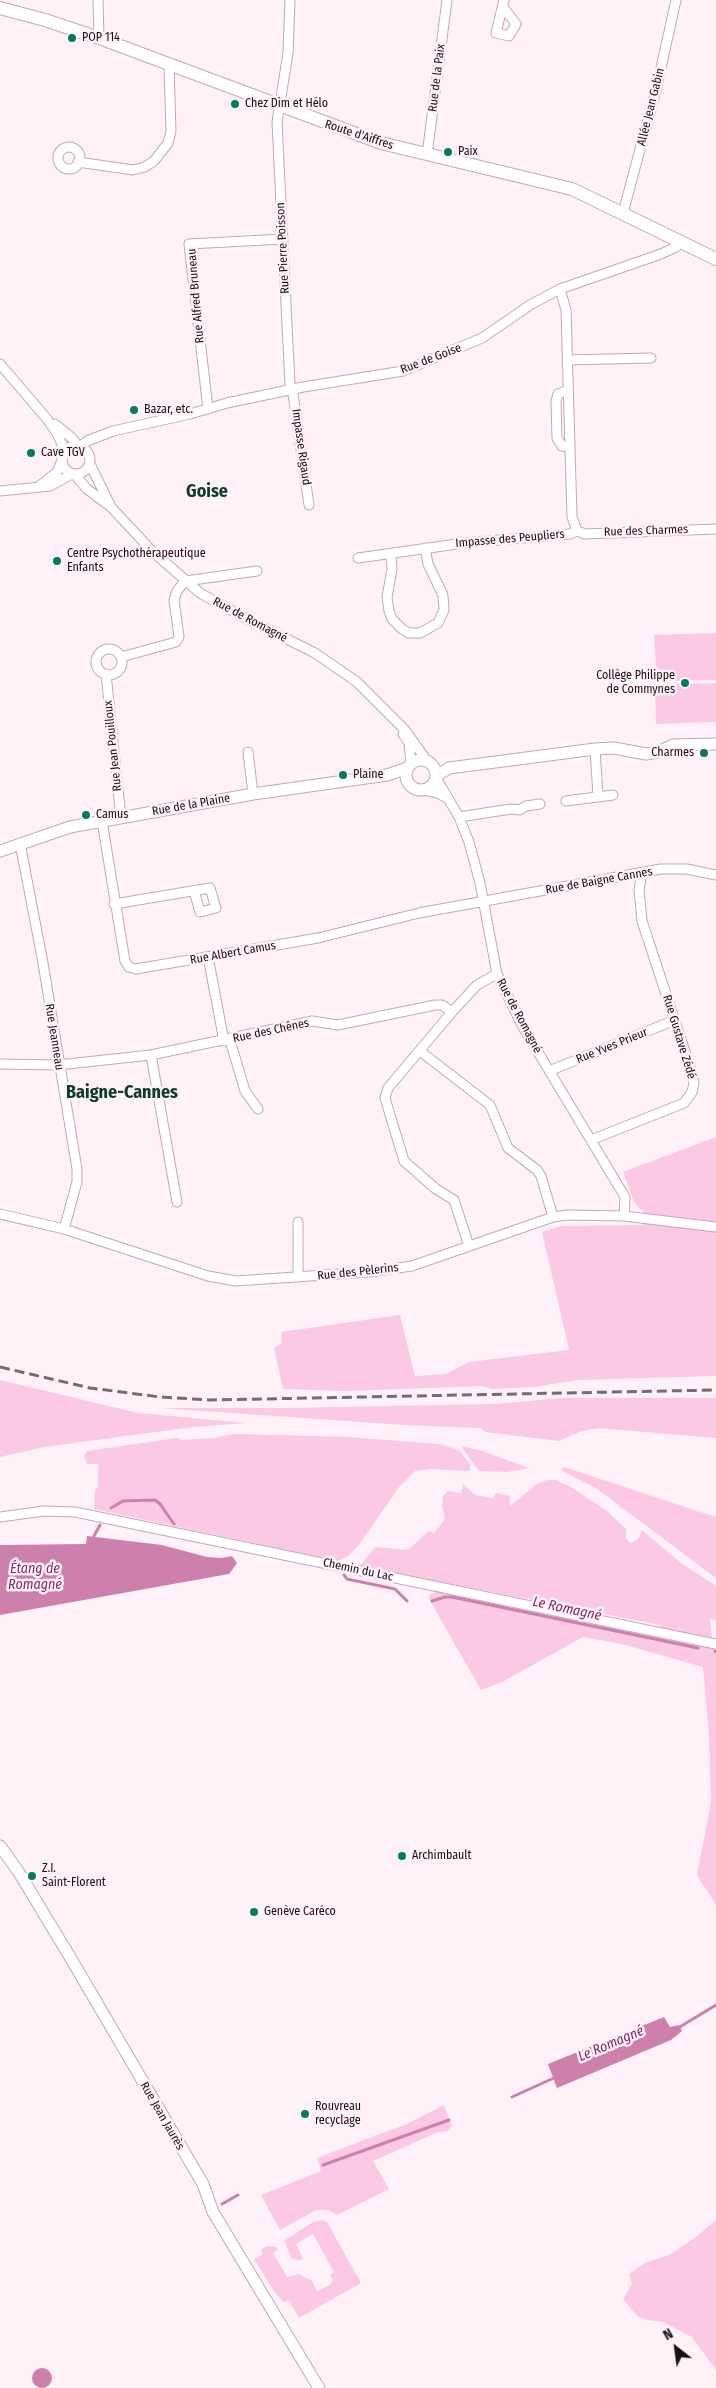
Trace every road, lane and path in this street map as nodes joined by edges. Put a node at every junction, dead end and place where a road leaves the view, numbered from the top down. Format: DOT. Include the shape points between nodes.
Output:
graph roads {
  1 [pos="98,0"];
  2 [pos="290,0"];
  3 [pos="446,0"];
  4 [pos="676,0"];
  5 [pos="0,8"];
  6 [pos="99,38"];
  7 [pos="169,65"];
  8 [pos="280,106"];
  9 [pos="427,155"];
  10 [pos="78,162"];
  11 [pos="623,213"];
  12 [pos="283,240"];
  13 [pos="680,241"];
  14 [pos="716,259"];
  15 [pos="560,289"];
  16 [pos="650,358"];
  17 [pos="568,360"];
  18 [pos="0,364"];
  19 [pos="291,389"];
  20 [pos="208,409"];
  21 [pos="47,419"];
  22 [pos="104,435"];
  23 [pos="79,446"];
  24 [pos="63,456"];
  25 [pos="90,460"];
  26 [pos="73,474"];
  27 [pos="37,488"];
  28 [pos="0,490"];
  29 [pos="309,505"];
  30 [pos="111,507"];
  31 [pos="716,529"];
  32 [pos="577,531"];
  33 [pos="425,548"];
  34 [pos="390,554"];
  35 [pos="358,558"];
  36 [pos="258,571"];
  37 [pos="185,581"];
  38 [pos="120,657"];
  39 [pos="106,674"];
  40 [pos="397,723"];
  41 [pos="716,744"];
  42 [pos="595,750"];
  43 [pos="248,752"];
  44 [pos="429,762"];
  45 [pos="409,766"];
  46 [pos="449,768"];
  47 [pos="387,775"];
  48 [pos="436,777"];
  49 [pos="408,783"];
  50 [pos="424,790"];
  51 [pos="253,794"];
  52 [pos="613,795"];
  53 [pos="598,796"];
  54 [pos="449,799"];
  55 [pos="566,801"];
  56 [pos="540,804"];
  57 [pos="459,817"];
  58 [pos="121,818"];
  59 [pos="102,821"];
  60 [pos="20,844"];
  61 [pos="0,850"];
  62 [pos="642,873"];
  63 [pos="716,875"];
  64 [pos="194,891"];
  65 [pos="482,901"];
  66 [pos="114,904"];
  67 [pos="208,957"];
  68 [pos="497,974"];
  69 [pos="452,1012"];
  70 [pos="675,1020"];
  71 [pos="227,1040"];
  72 [pos="420,1051"];
  73 [pos="151,1055"];
  74 [pos="0,1064"];
  75 [pos="58,1065"];
  76 [pos="549,1071"];
  77 [pos="258,1109"];
  78 [pos="591,1140"];
  79 [pos="177,1202"];
  80 [pos="0,1214"];
  81 [pos="624,1216"];
  82 [pos="553,1217"];
  83 [pos="298,1222"];
  84 [pos="716,1226"];
  85 [pos="64,1229"];
  86 [pos="468,1246"];
  87 [pos="298,1277"];
  88 [pos="0,1517"];
  89 [pos="716,1644"];
  90 [pos="0,1846"];
  91 [pos="319,2388"];
  1 -- 6 [label="street"];
  2 -- 8 [label="street, Rue Pierre Poisson" via="288,53"];
  3 -- 9 [label="street, Rue de la Paix"];
  4 -- 11 [label="street, Allée Jean Gabin"];
  5 -- 6 [label="main road, Route d'Aiffres"];
  6 -- 7 [label="main road, Route d'Aiffres"];
  7 -- 8 [label="main road, Route d'Aiffres"];
  7 -- 10 [label="street" via="170,131 168,143 154,161 133,170"];
  8 -- 9 [label="main road, Route d'Aiffres" via="351,133"];
  8 -- 12 [label="street, Rue Pierre Poisson" via="277,122"];
  9 -- 11 [label="main road, Route d'Aiffres" via="572,189"];
  11 -- 13 [label="main road, Route d'Aiffres"];
  12 -- 19 [label="street, Rue Pierre Poisson"];
  12 -- 20 [label="street, Rue Alfred Bruneau" via="189,244"];
  13 -- 14 [label="main road, Route d'Aiffres"];
  13 -- 15 [label="street, Rue de Goise" via="676,247 661,254"];
  15 -- 17 [label="street, Impasse des Peupliers" via="566,310"];
  15 -- 19 [label="street, Rue de Goise" via="524,308 482,338 430,361 389,375"];
  16 -- 17 [label="street"];
  17 -- 32 [label="street, Impasse des Peupliers" via="572,517"];
  18 -- 21 [label="street"];
  19 -- 20 [label="street, Rue de Goise"];
  19 -- 29 [label="street, Impasse Rigaud"];
  20 -- 22 [label="street, Rue de Goise"];
  21 -- 23 [label="street"];
  21 -- 24 [label="street" via="58,435"];
  22 -- 23 [label="street, Rue de Goise"];
  22 -- 25 [label="street" via="96,443"];
  23 -- 24 [label="street"];
  23 -- 25 [label="street"];
  24 -- 26 [label="street" via="65,469"];
  24 -- 27 [label="street" via="57,472"];
  25 -- 26 [label="street" via="82,473"];
  25 -- 30 [label="street, Rue de Romagné"];
  26 -- 27 [label="street" via="50,486"];
  26 -- 30 [label="street, Rue de Romagné"];
  27 -- 28 [label="street"];
  30 -- 37 [label="street, Rue de Romagné"];
  31 -- 32 [label="street, Rue des Charmes" via="585,534"];
  32 -- 33 [label="street, Impasse des Peupliers"];
  33 -- 34 [label="street, Impasse des Peupliers"];
  33 -- 34 [label="street" via="428,564 443,595 444,610 438,623 420,633 402,629 392,619 387,588 392,569"];
  34 -- 35 [label="street, Impasse des Peupliers"];
  36 -- 37 [label="street"];
  37 -- 38 [label="street" via="176,591 174,600 179,637 176,642"];
  37 -- 40 [label="street, Rue de Romagné" via="200,593 315,653 357,682"];
  38 -- 39 [label="street" via="120,668"];
  38 -- 39 [label="street, Rue Jean Pouilloux" via="110,649 99,654 96,666"];
  39 -- 58 [label="street, Rue Jean Pouilloux"];
  40 -- 44 [label="street, Rue de Romagné"];
  40 -- 45 [label="street, Rue de Romagné" via="408,743 412,758"];
  41 -- 42 [label="street" via="673,745 646,754 614,748"];
  42 -- 46 [label="street"];
  42 -- 53 [label="street"];
  43 -- 51 [label="street"];
  44 -- 45 [label="street" via="419,760"];
  44 -- 46 [label="street"];
  44 -- 48 [label="street"];
  45 -- 47 [label="street, Rue de la Plaine"];
  45 -- 49 [label="street"];
  46 -- 48 [label="street"];
  47 -- 49 [label="street, Rue de la Plaine"];
  47 -- 51 [label="street, Rue de la Plaine"];
  48 -- 50 [label="street" via="432,786"];
  48 -- 54 [label="street, Rue de Romagné"];
  49 -- 50 [label="street" via="415,789"];
  50 -- 54 [label="street"];
  51 -- 58 [label="street, Rue de la Plaine"];
  52 -- 53 [label="street"];
  53 -- 55 [label="street"];
  54 -- 57 [label="street, Rue de Romagné"];
  56 -- 57 [label="street" via="520,810"];
  57 -- 65 [label="street, Rue de Romagné" via="474,858"];
  58 -- 59 [label="street, Rue de la Plaine"];
  59 -- 60 [label="street, Rue de la Plaine" via="58,830"];
  59 -- 66 [label="street, Rue Albert Camus"];
  60 -- 61 [label="street, Rue de la Plaine"];
  60 -- 75 [label="street, Rue Jeanneau" via="43,963"];
  62 -- 63 [label="street, Rue de Baigne Cannes" via="675,868"];
  62 -- 65 [label="street, Rue de Baigne Cannes"];
  62 -- 70 [label="street, Rue Gustave Zédé" via="639,890 642,921"];
  64 -- 66 [label="street"];
  65 -- 67 [label="street, Rue Albert Camus" via="318,938"];
  65 -- 68 [label="street, Rue de Romagné"];
  66 -- 67 [label="street, Rue Albert Camus" via="125,962 129,967 136,969"];
  67 -- 71 [label="street"];
  68 -- 69 [label="street" via="477,984"];
  68 -- 76 [label="street, Rue de Romagné"];
  69 -- 71 [label="street, Rue des Chênes" via="442,1005 435,1005 338,1025 312,1021"];
  69 -- 72 [label="street"];
  70 -- 76 [label="street, Rue Yves Prieur"];
  70 -- 78 [label="street, Rue Gustave Zédé" via="694,1083 689,1098 684,1103"];
  71 -- 73 [label="street, Rue des Chênes"];
  71 -- 77 [label="street" via="245,1090"];
  72 -- 82 [label="street" via="490,1105 508,1148 538,1170"];
  72 -- 86 [label="street" via="388,1088 386,1105 404,1161 454,1200"];
  73 -- 75 [label="street, Rue des Chênes"];
  73 -- 79 [label="street"];
  74 -- 75 [label="street, Rue des Chênes"];
  75 -- 85 [label="street, Rue Jeanneau" via="77,1169 77,1182"];
  76 -- 78 [label="street, Rue de Romagné"];
  78 -- 81 [label="street, Rue de Romagné" via="625,1197"];
  80 -- 85 [label="street, Rue des Pèlerins"];
  81 -- 82 [label="street, Rue des Pèlerins"];
  81 -- 84 [label="street, Rue des Pèlerins"];
  82 -- 86 [label="street, Rue des Pèlerins"];
  83 -- 87 [label="street"];
  85 -- 87 [label="street, Rue des Pèlerins" via="222,1280"];
  86 -- 87 [label="street, Rue des Pèlerins" via="403,1267"];
  88 -- 89 [label="street, Chemin du Lac" via="44,1511 75,1512"];
  90 -- 91 [label="street, Rue Jean Jaurès" via="70,1957 203,2184 213,2212"];
}
